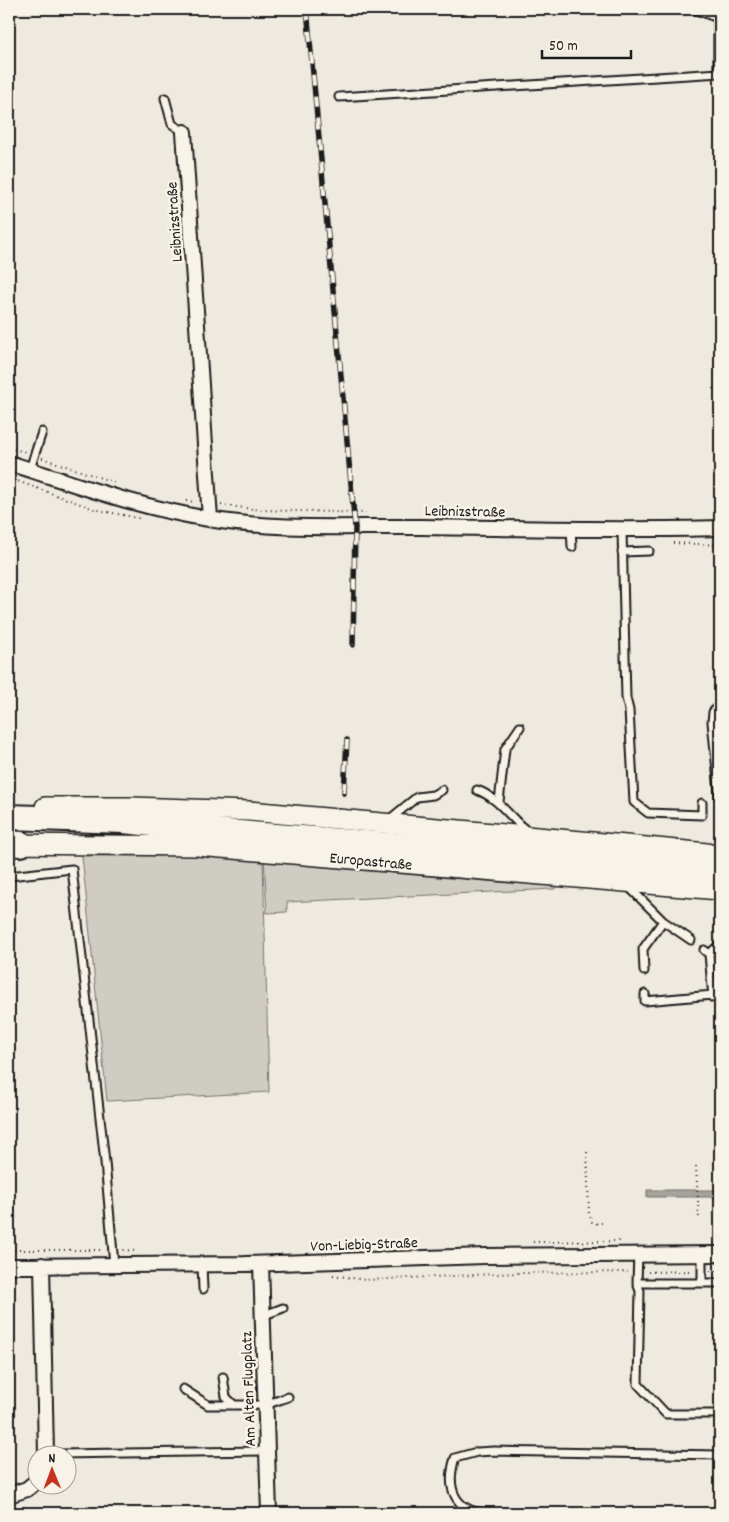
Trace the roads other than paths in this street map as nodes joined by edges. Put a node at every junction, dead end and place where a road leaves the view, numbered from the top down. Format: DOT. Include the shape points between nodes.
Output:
graph roads {
  1 [pos="694,9"];
  2 [pos="719,16"];
  3 [pos="719,73"];
  4 [pos="339,97"];
  5 [pos="165,98"];
  6 [pos="184,132"];
  7 [pos="42,432"];
  8 [pos="9,463"];
  9 [pos="30,469"];
  10 [pos="210,519"];
  11 [pos="571,528"];
  12 [pos="720,528"];
  13 [pos="622,530"];
  14 [pos="572,547"];
  15 [pos="622,552"];
  16 [pos="649,552"];
  17 [pos="720,705"];
  18 [pos="520,727"];
  19 [pos="442,790"];
  20 [pos="477,790"];
  21 [pos="720,801"];
  22 [pos="499,802"];
  23 [pos="702,803"];
  24 [pos="13,810"];
  25 [pos="381,823"];
  26 [pos="227,832"];
  27 [pos="12,841"];
  28 [pos="532,846"];
  29 [pos="716,854"];
  30 [pos="9,876"];
  31 [pos="621,882"];
  32 [pos="716,887"];
  33 [pos="662,921"];
  34 [pos="691,940"];
  35 [pos="720,944"];
  36 [pos="644,972"];
  37 [pos="645,994"];
  38 [pos="717,996"];
  39 [pos="638,1254"];
  40 [pos="702,1254"];
  41 [pos="720,1254"];
  42 [pos="261,1264"];
  43 [pos="42,1265"];
  44 [pos="114,1265"];
  45 [pos="202,1265"];
  46 [pos="9,1266"];
  47 [pos="637,1283"];
  48 [pos="702,1283"];
  49 [pos="720,1283"];
  50 [pos="202,1289"];
  51 [pos="283,1308"];
  52 [pos="262,1316"];
  53 [pos="223,1377"];
  54 [pos="183,1389"];
  55 [pos="288,1397"];
  56 [pos="234,1405"];
  57 [pos="265,1405"];
  58 [pos="720,1414"];
  59 [pos="46,1444"];
  60 [pos="267,1451"];
  61 [pos="78,1454"];
  62 [pos="720,1455"];
  63 [pos="28,1488"];
  64 [pos="9,1495"];
  65 [pos="269,1513"];
  66 [pos="486,1513"];
  1 -- 2 [label="lane"];
  2 -- 3 [label="lane"];
  3 -- 4 [label="lane"];
  5 -- 6 [label="lane" via="172,124"];
  6 -- 10 [label="street, Leibnizstraße"];
  7 -- 9 [label="lane"];
  8 -- 9 [label="street, Leibnizstraße"];
  9 -- 10 [label="street, Leibnizstraße" via="105,494"];
  10 -- 11 [label="street, Leibnizstraße" via="319,527"];
  11 -- 13 [label="street, Leibnizstraße"];
  11 -- 14 [label="lane"];
  12 -- 13 [label="street, Leibnizstraße"];
  13 -- 15 [label="lane"];
  15 -- 16 [label="lane"];
  15 -- 23 [label="lane" via="634,802 648,813 702,815"];
  17 -- 21 [label="lane" via="713,712 712,722"];
  18 -- 22 [label="lane" via="505,749"];
  19 -- 25 [label="lane" via="417,797 394,817"];
  20 -- 22 [label="lane"];
  22 -- 28 [label="lane"];
  24 -- 25 [label="street, Europastraße" via="194,808"];
  24 -- 26 [label="highway, Europastraße"];
  25 -- 28 [label="street, Europastraße"];
  26 -- 27 [label="highway, Europastraße" via="52,831"];
  26 -- 28 [label="highway, Europastraße"];
  27 -- 31 [label="street, Europastraße" via="197,846"];
  28 -- 29 [label="street, Europastraße"];
  28 -- 32 [label="highway, Europastraße"];
  30 -- 44 [label="lane" via="72,869"];
  31 -- 32 [label="street, Europastraße"];
  31 -- 33 [label="lane"];
  33 -- 34 [label="lane"];
  33 -- 36 [label="lane" via="643,949"];
  35 -- 38 [label="lane" via="706,952"];
  37 -- 38 [label="lane" via="645,1000"];
  39 -- 40 [label="street, Von-Liebig-Straße"];
  39 -- 42 [label="street, Von-Liebig-Straße"];
  39 -- 47 [label="lane"];
  40 -- 41 [label="street, Von-Liebig-Straße"];
  40 -- 48 [label="lane"];
  42 -- 45 [label="street, Von-Liebig-Straße"];
  42 -- 52 [label="street, Am Alten Flugplatz"];
  43 -- 44 [label="street, Von-Liebig-Straße"];
  43 -- 46 [label="street, Von-Liebig-Straße"];
  43 -- 59 [label="street"];
  44 -- 45 [label="street, Von-Liebig-Straße"];
  45 -- 50 [label="lane"];
  47 -- 48 [label="lane"];
  47 -- 58 [label="lane" via="640,1291 638,1384 666,1414"];
  48 -- 49 [label="lane"];
  51 -- 52 [label="lane"];
  52 -- 57 [label="street, Am Alten Flugplatz"];
  53 -- 56 [label="lane" via="226,1397"];
  54 -- 56 [label="lane" via="208,1405"];
  55 -- 57 [label="lane"];
  56 -- 57 [label="lane"];
  57 -- 60 [label="street, Am Alten Flugplatz"];
  60 -- 61 [label="lane"];
  60 -- 65 [label="street, Am Alten Flugplatz"];
  62 -- 66 [label="lane" via="494,1451 455,1458 450,1485 458,1502 476,1512"];
  63 -- 64 [label="street"];
}
